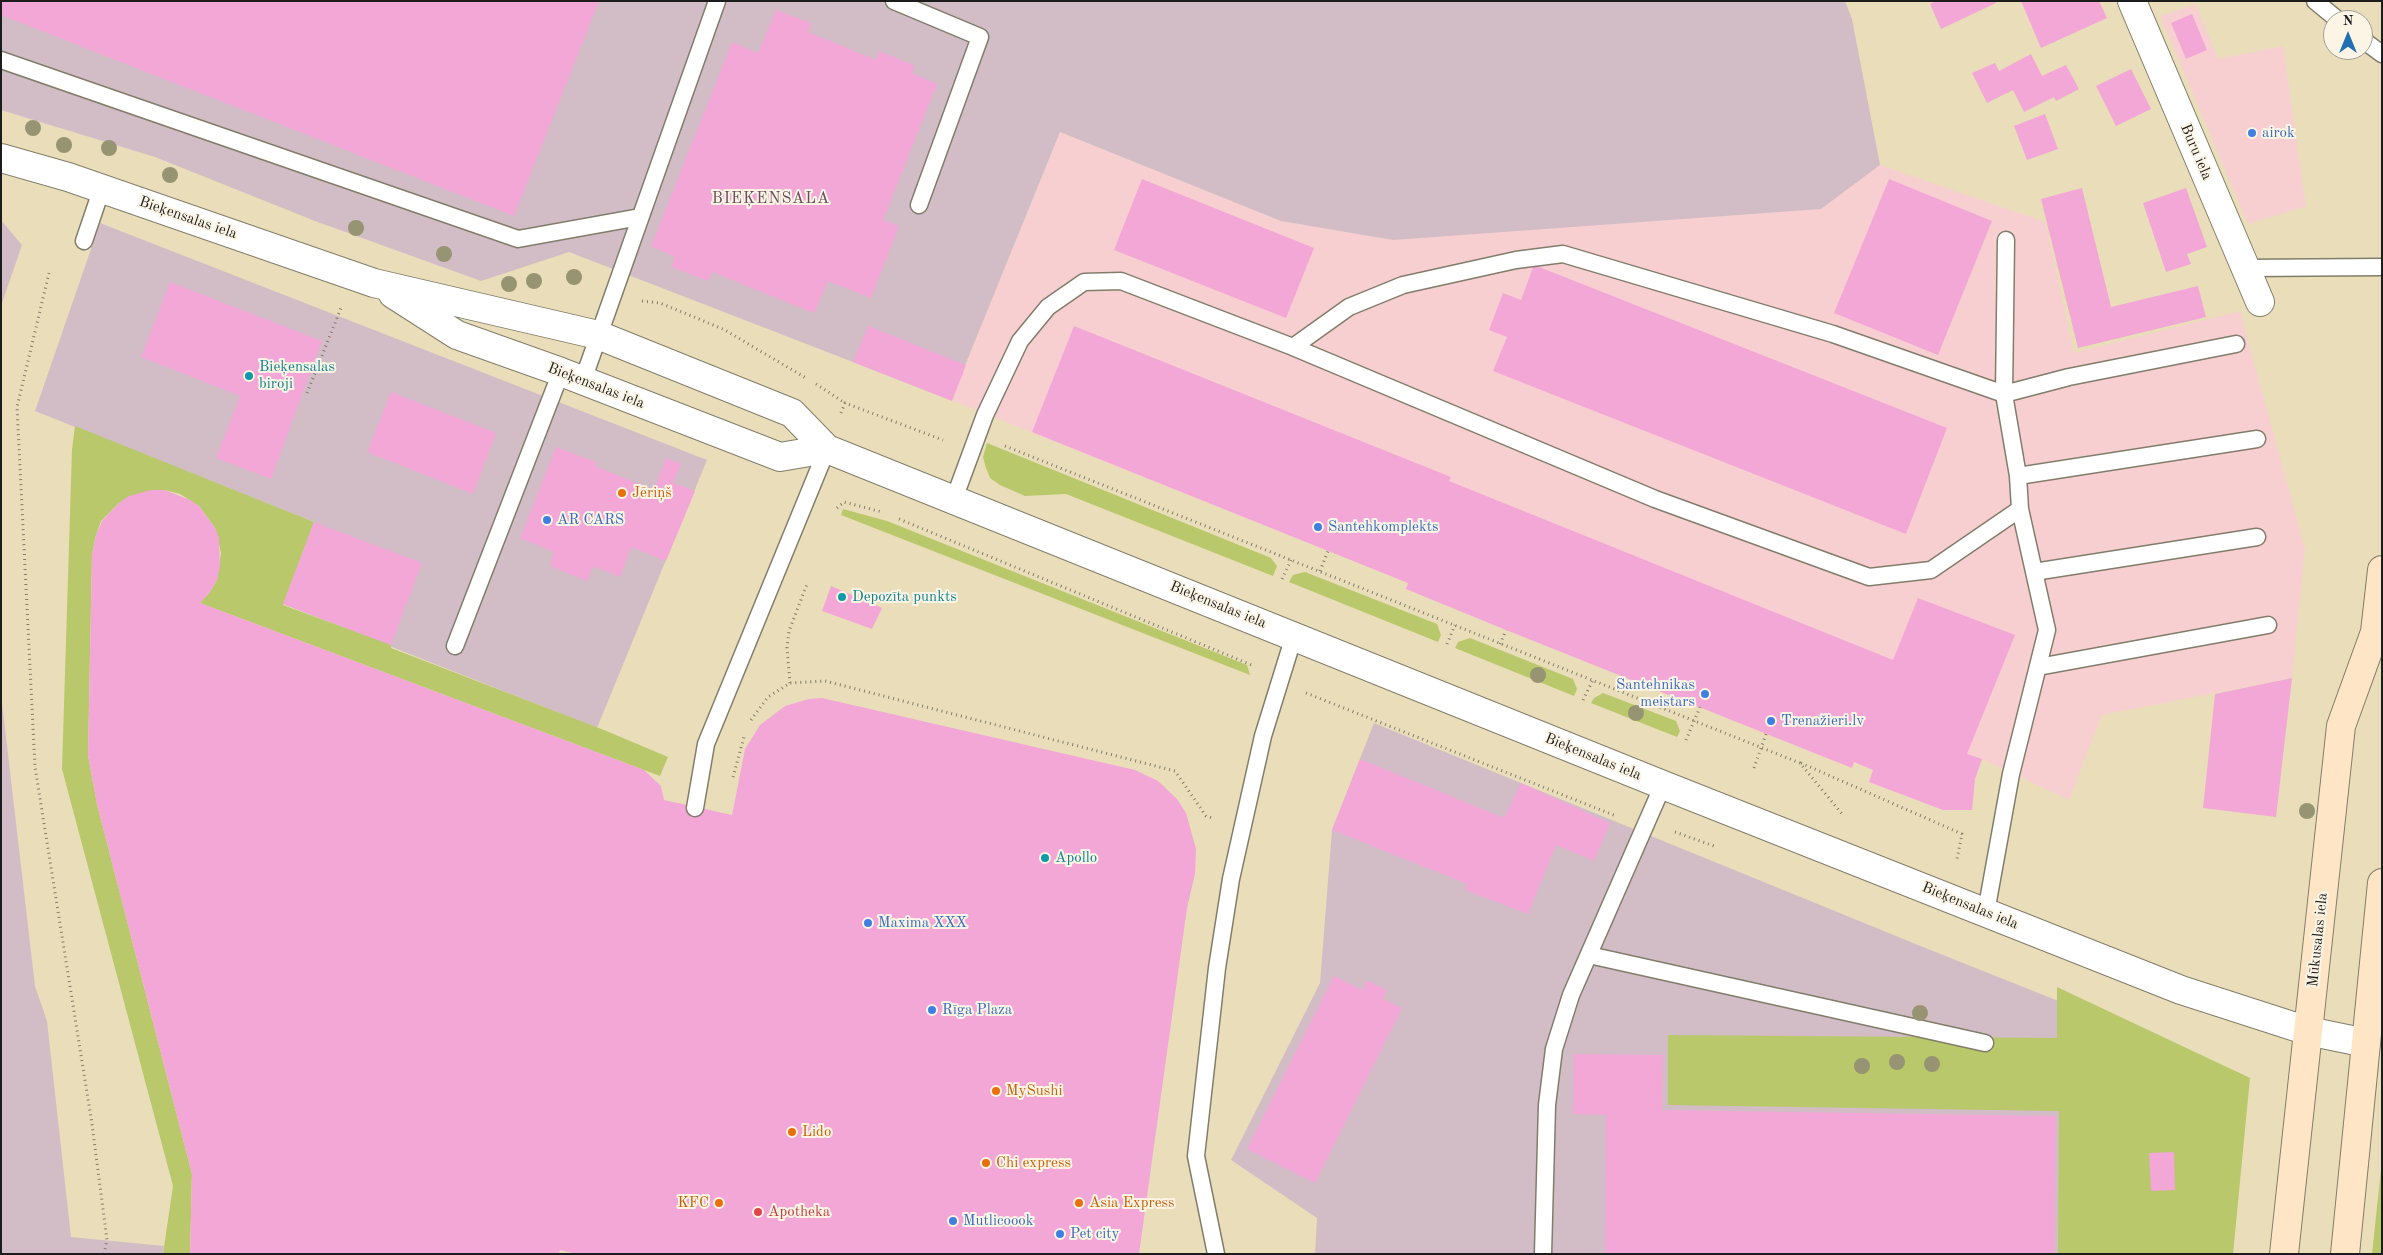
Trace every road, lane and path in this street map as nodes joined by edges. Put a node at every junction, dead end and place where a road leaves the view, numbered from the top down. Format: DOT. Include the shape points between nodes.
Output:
graph roads {
  1 [pos="717,1"];
  2 [pos="894,1"];
  3 [pos="2132,1"];
  4 [pos="2315,1"];
  5 [pos="2326,10"];
  6 [pos="1,60"];
  7 [pos="1,158"];
  8 [pos="102,188"];
  9 [pos="919,205"];
  10 [pos="640,217"];
  11 [pos="2006,240"];
  12 [pos="84,241"];
  13 [pos="2382,267"];
  14 [pos="2245,268"];
  15 [pos="49,273"];
  16 [pos="374,283"];
  17 [pos="2260,302"];
  18 [pos="351,309"];
  19 [pos="598,334"];
  20 [pos="2236,344"];
  21 [pos="1293,347"];
  22 [pos="572,376"];
  23 [pos="307,393"];
  24 [pos="2004,394"];
  25 [pos="976,438"];
  26 [pos="2258,439"];
  27 [pos="827,449"];
  28 [pos="2018,476"];
  29 [pos="809,495"];
  30 [pos="954,499"];
  31 [pos="2020,509"];
  32 [pos="889,515"];
  33 [pos="898,519"];
  34 [pos="2257,537"];
  35 [pos="1328,551"];
  36 [pos="1291,560"];
  37 [pos="2382,570"];
  38 [pos="1320,571"];
  39 [pos="2034,572"];
  40 [pos="810,575"];
  41 [pos="1282,579"];
  42 [pos="1455,625"];
  43 [pos="2268,625"];
  44 [pos="1506,630"];
  45 [pos="2375,632"];
  46 [pos="1294,636"];
  47 [pos="1447,644"];
  48 [pos="1500,644"];
  49 [pos="455,646"];
  50 [pos="2382,660"];
  51 [pos="2038,667"];
  52 [pos="1282,678"];
  53 [pos="1593,680"];
  54 [pos="790,683"];
  55 [pos="1583,700"];
  56 [pos="1700,707"];
  57 [pos="1695,721"];
  58 [pos="1766,734"];
  59 [pos="1686,740"];
  60 [pos="1762,747"];
  61 [pos="1800,763"];
  62 [pos="1754,768"];
  63 [pos="731,785"];
  64 [pos="1663,785"];
  65 [pos="695,808"];
  66 [pos="1842,814"];
  67 [pos="1243,825"];
  68 [pos="1644,826"];
  69 [pos="1718,848"];
  70 [pos="1957,859"];
  71 [pos="2382,883"];
  72 [pos="1986,912"];
  73 [pos="1589,955"];
  74 [pos="2308,1031"];
  75 [pos="1985,1043"];
  76 [pos="2366,1043"];
  77 [pos="104,1254"];
  78 [pos="1216,1254"];
  79 [pos="1543,1254"];
  80 [pos="2284,1254"];
  81 [pos="2345,1254"];
  1 -- 10 [label="lane"];
  2 -- 9 [label="lane" via="980,37"];
  3 -- 14 [label="street, Buru iela"];
  4 -- 5 [label="lane"];
  6 -- 10 [label="lane" via="518,239"];
  7 -- 8 [label="street, Bieķensalas iela"];
  8 -- 12 [label="lane"];
  8 -- 16 [label="street, Bieķensalas iela"];
  10 -- 19 [label="lane"];
  11 -- 24 [label="lane"];
  13 -- 14 [label="lane"];
  14 -- 17 [label="street, Buru iela"];
  15 -- 77 [label="path" via="17,407 35,767 92,1124 107,1240"];
  16 -- 19 [label="street, Bieķensalas iela"];
  16 -- 22 [label="street, Bieķensalas iela" via="457,335"];
  18 -- 23 [label="path" via="342,305"];
  19 -- 22 [label="lane"];
  19 -- 27 [label="street, Bieķensalas iela" via="792,413"];
  20 -- 24 [label="lane" via="2069,377"];
  21 -- 24 [label="lane" via="1349,307 1403,285 1516,260 1563,254 1832,334"];
  21 -- 25 [label="lane" via="1120,281 1084,282 1048,307 1020,341"];
  21 -- 31 [label="lane" via="1655,499 1869,577 1931,570"];
  22 -- 27 [label="street, Bieķensalas iela" via="780,457"];
  22 -- 49 [label="lane"];
  24 -- 28 [label="lane"];
  25 -- 27 [label="path" via="941,441 845,402"];
  25 -- 30 [label="lane"];
  25 -- 36 [label="path" via="989,439"];
  26 -- 28 [label="lane"];
  27 -- 29 [label="lane"];
  27 -- 30 [label="street, Bieķensalas iela"];
  28 -- 31 [label="lane"];
  29 -- 32 [label="path" via="835,510 844,502"];
  29 -- 65 [label="lane" via="706,744"];
  30 -- 46 [label="street, Bieķensalas iela"];
  31 -- 39 [label="lane"];
  33 -- 52 [label="path"];
  34 -- 39 [label="lane"];
  35 -- 38 [label="path"];
  36 -- 38 [label="path"];
  36 -- 41 [label="path"];
  37 -- 45 [label="main road, Mūkusalas iela"];
  38 -- 42 [label="path"];
  39 -- 51 [label="lane" via="2047,630"];
  40 -- 54 [label="path" via="789,631"];
  42 -- 47 [label="path"];
  42 -- 48 [label="path"];
  43 -- 51 [label="lane"];
  44 -- 48 [label="path"];
  45 -- 50 [label="main road, Mūkusalas iela"];
  45 -- 74 [label="main road, Mūkusalas iela" via="2342,726"];
  46 -- 52 [label="lane"];
  46 -- 64 [label="street, Bieķensalas iela"];
  48 -- 53 [label="path"];
  51 -- 72 [label="lane" via="2011,774"];
  52 -- 67 [label="lane" via="1263,736"];
  52 -- 68 [label="path" via="1310,695"];
  53 -- 55 [label="path"];
  53 -- 57 [label="path"];
  54 -- 63 [label="path" via="768,697 746,728"];
  54 -- 67 [label="path" via="825,681 1175,771 1206,816"];
  56 -- 57 [label="path"];
  57 -- 59 [label="path"];
  57 -- 60 [label="path"];
  58 -- 60 [label="path"];
  60 -- 61 [label="path"];
  60 -- 62 [label="path"];
  61 -- 66 [label="path"];
  61 -- 70 [label="path" via="1962,834"];
  64 -- 68 [label="lane"];
  64 -- 72 [label="street, Bieķensalas iela"];
  67 -- 78 [label="lane" via="1217,968 1196,1156"];
  68 -- 69 [label="path" via="1681,834"];
  68 -- 73 [label="lane"];
  71 -- 76 [label="main road"];
  72 -- 74 [label="street, Bieķensalas iela" via="2181,990"];
  73 -- 75 [label="lane"];
  73 -- 79 [label="lane" via="1571,995 1554,1049 1547,1105"];
  74 -- 76 [label="street, Bieķensalas iela"];
  74 -- 80 [label="main road, Mūkusalas iela"];
  76 -- 81 [label="main road"];
}
